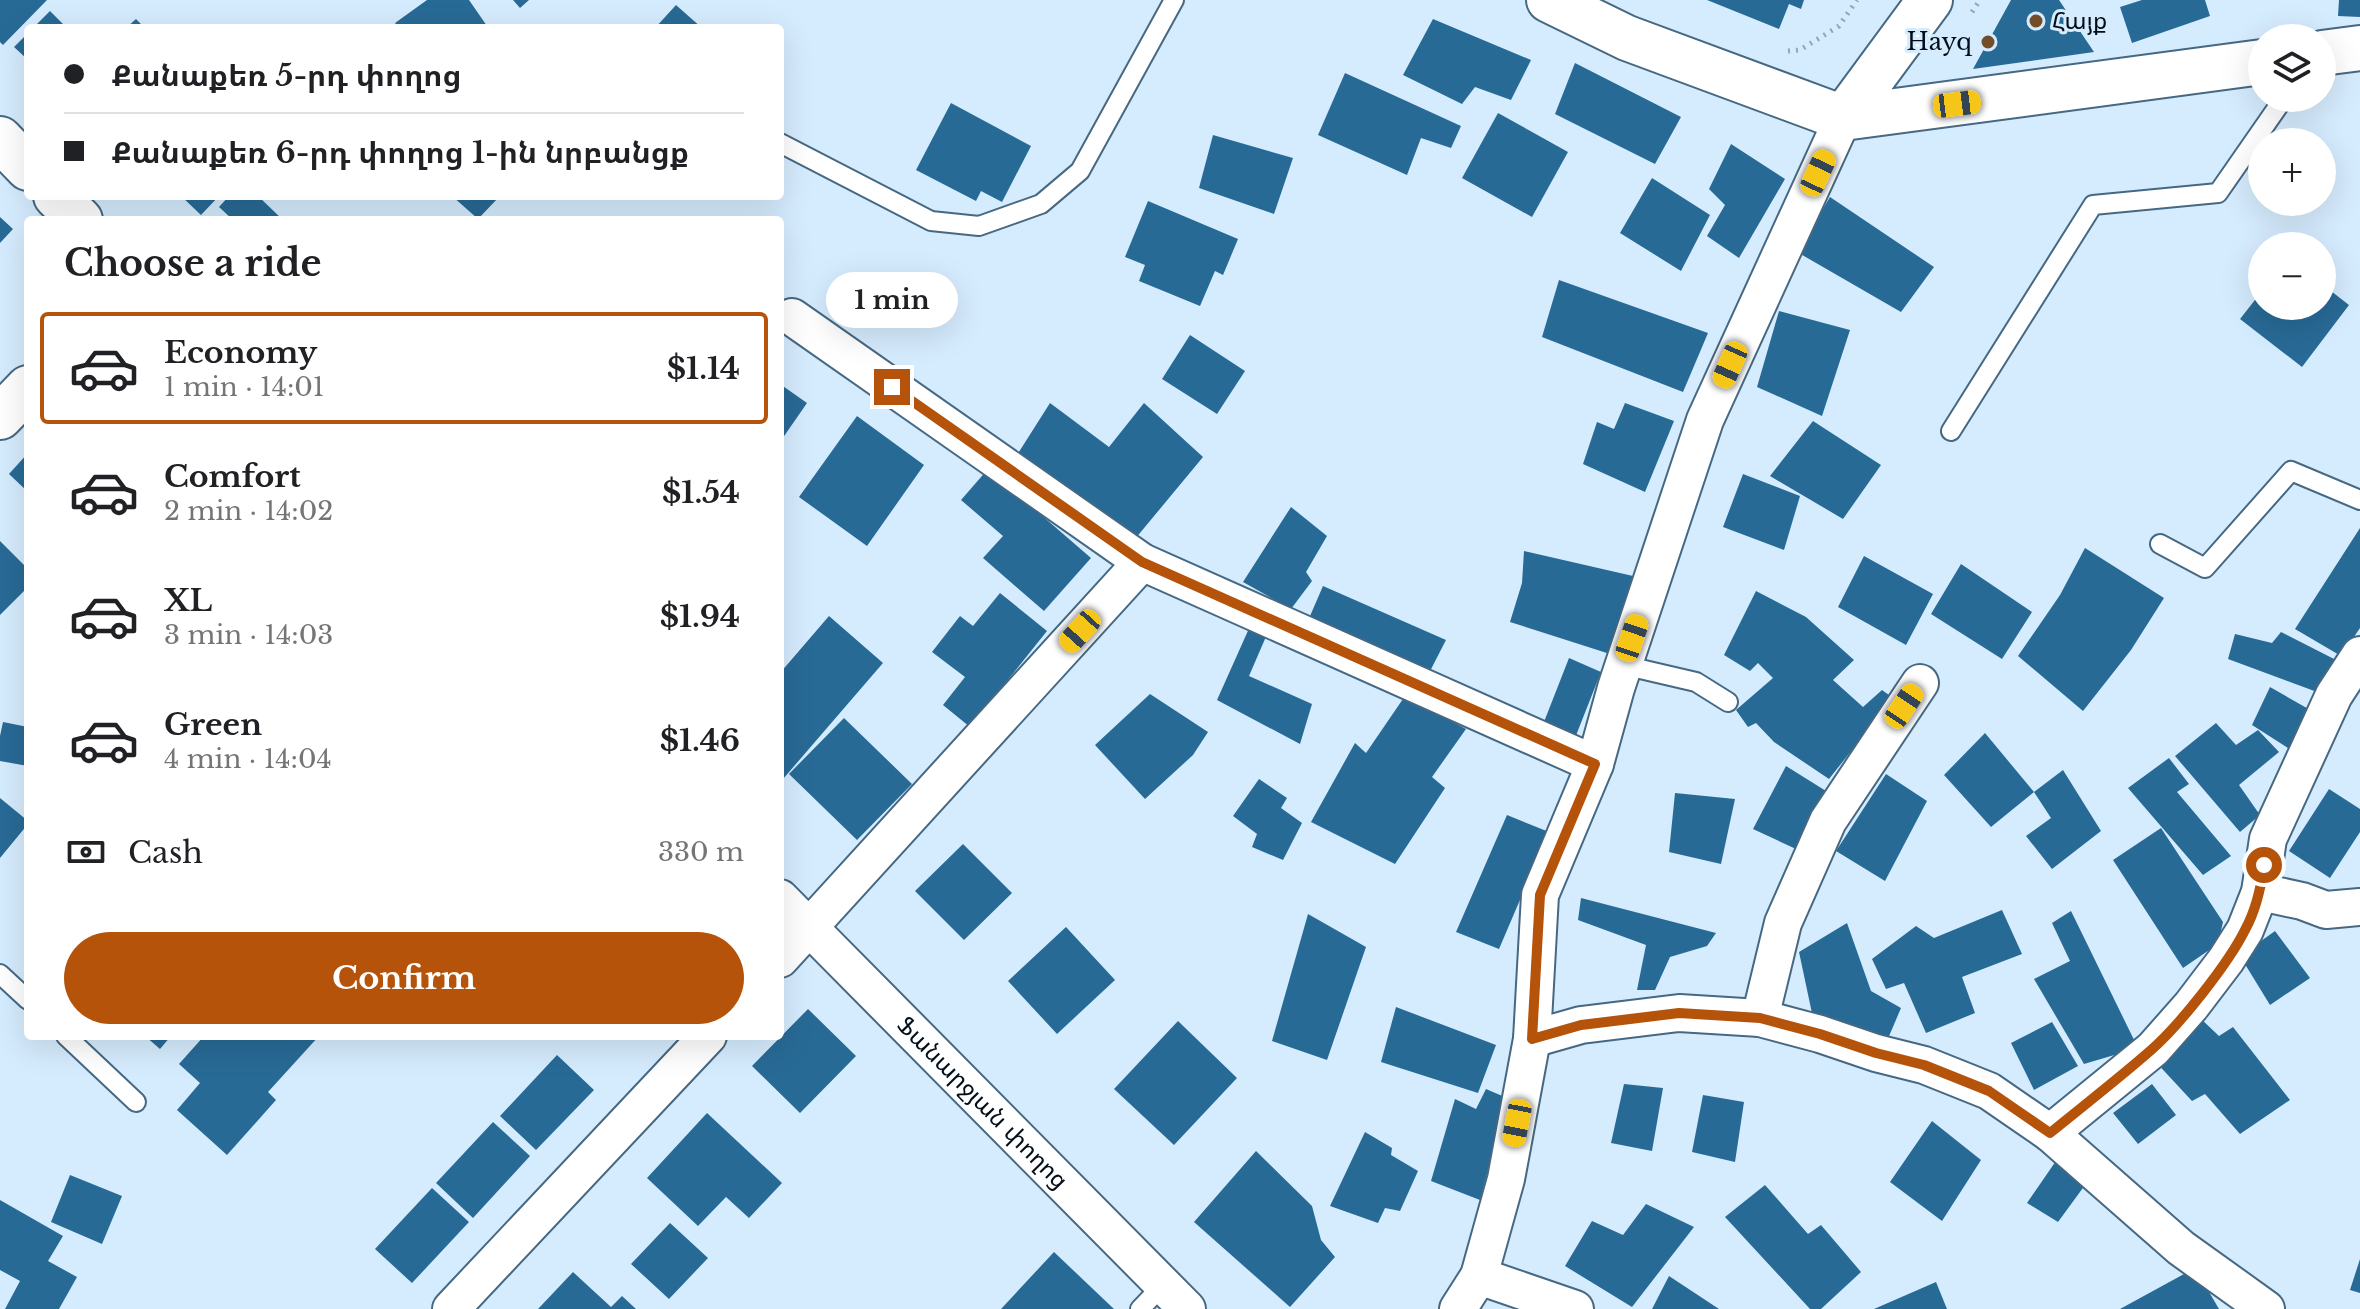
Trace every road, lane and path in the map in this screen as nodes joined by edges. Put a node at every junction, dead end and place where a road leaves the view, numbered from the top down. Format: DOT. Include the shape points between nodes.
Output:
graph roads {
  1 [pos="1174,0"];
  2 [pos="1549,0"];
  3 [pos="1857,0"];
  4 [pos="1930,0"];
  5 [pos="1952,0"];
  6 [pos="2360,48"];
  7 [pos="1778,51"];
  8 [pos="2336,51"];
  9 [pos="2248,64"];
  10 [pos="2274,112"];
  11 [pos="1854,117"];
  12 [pos="0,139"];
  13 [pos="784,145"];
  14 [pos="24,164"];
  15 [pos="60,200"];
  16 [pos="76,216"];
  17 [pos="792,317"];
  18 [pos="24,392"];
  19 [pos="0,417"];
  20 [pos="1951,431"];
  21 [pos="2360,500"];
  22 [pos="2160,544"];
  23 [pos="1142,562"];
  24 [pos="2360,655"];
  25 [pos="1623,665"];
  26 [pos="1920,683"];
  27 [pos="1728,702"];
  28 [pos="1595,764"];
  29 [pos="2260,892"];
  30 [pos="784,902"];
  31 [pos="2360,907"];
  32 [pos="810,927"];
  33 [pos="784,955"];
  34 [pos="0,974"];
  35 [pos="24,996"];
  36 [pos="1760,1018"];
  37 [pos="1532,1039"];
  38 [pos="70,1040"];
  39 [pos="704,1040"];
  40 [pos="136,1102"];
  41 [pos="2050,1133"];
  42 [pos="1479,1276"];
  43 [pos="1163,1301"];
  44 [pos="451,1309"];
  45 [pos="1458,1309"];
  46 [pos="1575,1309"];
  47 [pos="2266,1309"];
  1 -- 13 [label="lane" via="1080,171 1041,204 979,226 931,221"];
  2 -- 11 [label="main road" via="1627,38"];
  3 -- 7 [label="path" via="1839,26 1800,50"];
  4 -- 11 [label="main road"];
  5 -- 11 [label="main road"];
  6 -- 8 [label="main road"];
  9 -- 11 [label="main road"];
  10 -- 20 [label="lane" via="2218,193 2093,205"];
  11 -- 25 [label="street" via="1705,420"];
  12 -- 14 [label="main road"];
  15 -- 16 [label="main road"];
  17 -- 23 [label="street"];
  18 -- 19 [label="main road"];
  21 -- 22 [label="lane" via="2291,471 2205,568"];
  23 -- 28 [label="street"];
  23 -- 32 [label="street"];
  24 -- 29 [label="street" via="2334,695 2268,839"];
  25 -- 27 [label="lane" via="1696,682"];
  25 -- 28 [label="street"];
  26 -- 36 [label="street" via="1828,821 1783,923"];
  28 -- 37 [label="street" via="1540,895"];
  29 -- 31 [label="street" via="2326,910"];
  29 -- 41 [label="street" via="2245,930 2191,1006 2153,1049"];
  30 -- 32 [label="street, Ֆանարջյան փողոց"];
  32 -- 33 [label="street"];
  32 -- 43 [label="street, Ֆանարջյան փողոց"];
  34 -- 35 [label="lane"];
  36 -- 37 [label="street" via="1679,1013 1581,1025"];
  36 -- 41 [label="street" via="1924,1065 1989,1091"];
  37 -- 42 [label="street" via="1506,1179"];
  38 -- 40 [label="lane"];
  39 -- 44 [label="street"];
  41 -- 47 [label="street" via="2181,1248"];
  42 -- 45 [label="street"];
  42 -- 46 [label="street"];
}
